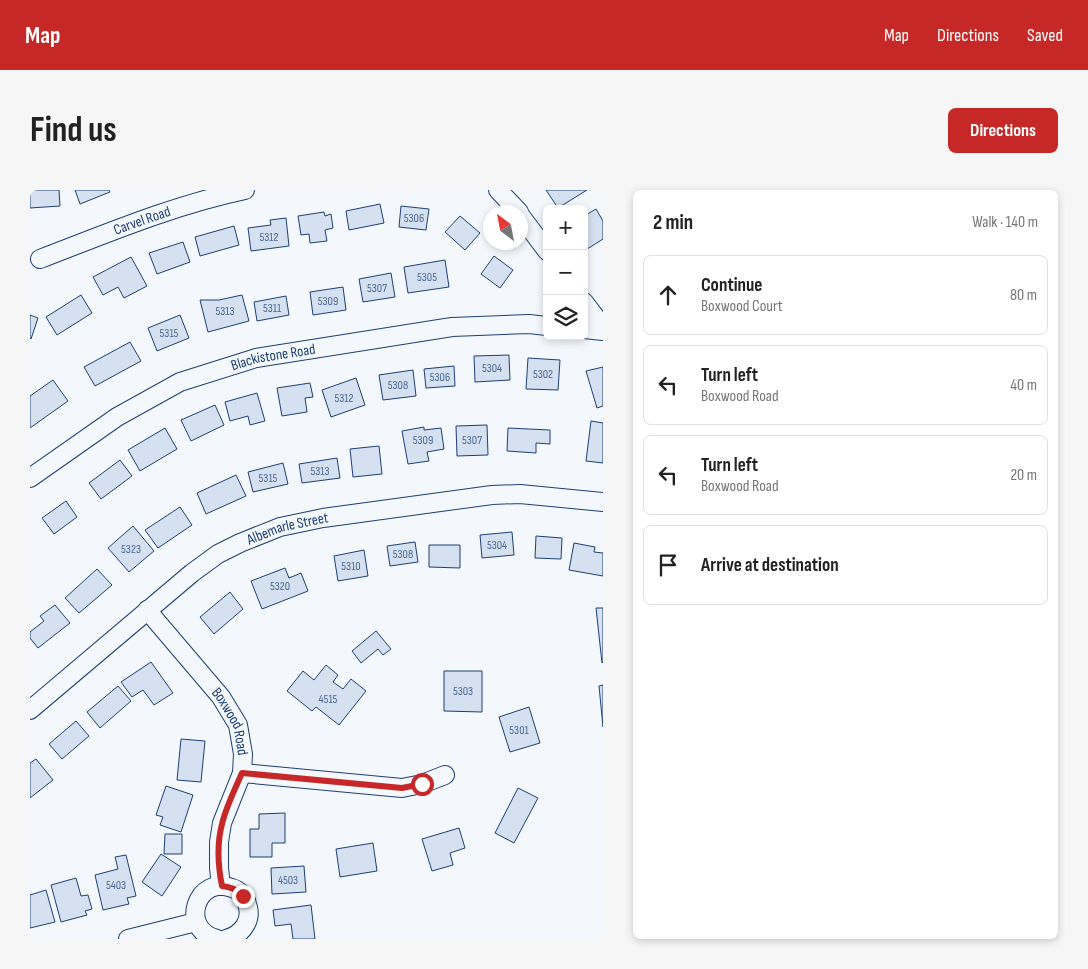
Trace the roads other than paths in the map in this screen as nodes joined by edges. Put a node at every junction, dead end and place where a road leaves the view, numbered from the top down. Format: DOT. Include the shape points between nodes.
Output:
graph roads {
  1 [pos="244,190"];
  2 [pos="498,190"];
  3 [pos="512,205"];
  4 [pos="528,225"];
  5 [pos="543,245"];
  6 [pos="40,259"];
  7 [pos="588,307"];
  8 [pos="543,326"];
  9 [pos="603,327"];
  10 [pos="588,329"];
  11 [pos="603,331"];
  12 [pos="30,478"];
  13 [pos="603,502"];
  14 [pos="147,610"];
  15 [pos="30,710"];
  16 [pos="242,773"];
  17 [pos="444,775"];
  18 [pos="222,886"];
  19 [pos="196,922"];
  20 [pos="235,938"];
  21 [pos="128,939"];
  22 [pos="217,939"];
  1 -- 6 [label="street, Carvel Road" via="206,198 146,218"];
  2 -- 3 [label="street"];
  4 -- 5 [label="street"];
  7 -- 9 [label="street"];
  8 -- 12 [label="street, Blackistone Road" via="452,327 256,358 180,382 116,417"];
  10 -- 11 [label="street"];
  13 -- 14 [label="street, Albemarle Street" via="520,494 492,496 323,518 280,527 218,554"];
  14 -- 15 [label="street, Albemarle Street"];
  14 -- 16 [label="street, Boxwood Road" via="232,713 240,735"];
  16 -- 17 [label="street" via="402,788"];
  16 -- 18 [label="street, Boxwood Road" via="222,823 219,868"];
  18 -- 19 [label="street" via="205,891 199,898"];
  18 -- 20 [label="street" via="237,890 249,911 248,920"];
  19 -- 21 [label="street"];
  19 -- 22 [label="street" via="207,935"];
}
